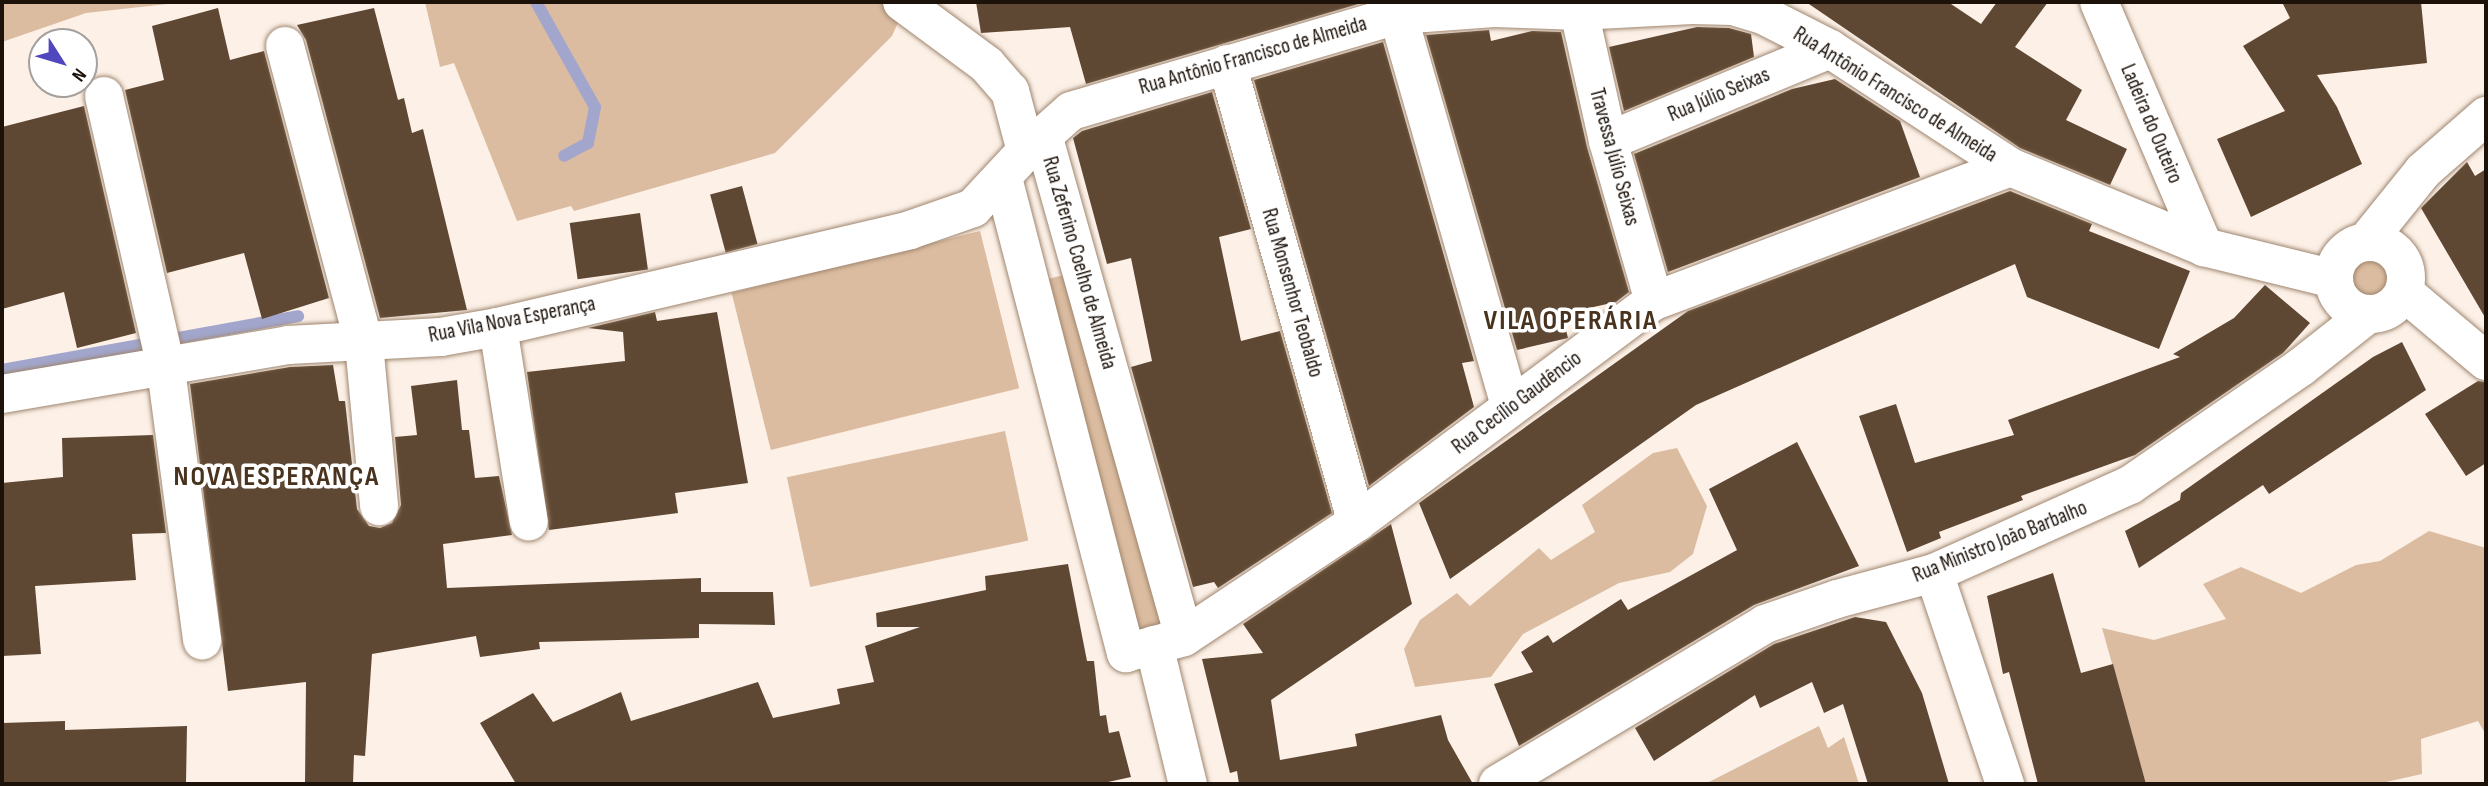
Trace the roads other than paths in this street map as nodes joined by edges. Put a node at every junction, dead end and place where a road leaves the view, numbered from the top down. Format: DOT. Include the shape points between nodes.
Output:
graph roads {
  1 [pos="902,2"];
  2 [pos="2099,2"];
  3 [pos="1579,11"];
  4 [pos="1398,15"];
  5 [pos="285,46"];
  6 [pos="1830,49"];
  7 [pos="1227,64"];
  8 [pos="104,96"];
  9 [pos="2486,116"];
  10 [pos="1608,142"];
  11 [pos="1024,155"];
  12 [pos="2010,167"];
  13 [pos="2366,242"];
  14 [pos="2204,247"];
  15 [pos="2334,279"];
  16 [pos="2404,292"];
  17 [pos="1654,302"];
  18 [pos="2368,314"];
  19 [pos="498,327"];
  20 [pos="364,343"];
  21 [pos="2486,361"];
  22 [pos="165,362"];
  23 [pos="2,394"];
  24 [pos="1510,407"];
  25 [pos="379,506"];
  26 [pos="528,522"];
  27 [pos="1357,522"];
  28 [pos="1934,573"];
  29 [pos="202,641"];
  30 [pos="1155,645"];
  31 [pos="1188,784"];
  32 [pos="1498,784"];
  33 [pos="2005,784"];
  1 -- 11 [label="street" via="987,65 1010,91"];
  2 -- 14 [label="street, Ladeira do Outeiro"];
  3 -- 4 [label="street, Rua Antônio Francisco de Almeida" via="1493,8"];
  3 -- 6 [label="street, Rua Antônio Francisco de Almeida" via="1733,6 1765,16"];
  3 -- 10 [label="street, Travessa Júlio Seixas"];
  4 -- 7 [label="street, Rua Antônio Francisco de Almeida"];
  4 -- 24 [label="street"];
  5 -- 20 [label="street"];
  6 -- 10 [label="street, Rua Júlio Seixas"];
  6 -- 12 [label="street, Rua Antônio Francisco de Almeida"];
  7 -- 11 [label="street, Rua Antônio Francisco de Almeida" via="1071,111"];
  7 -- 27 [label="street, Rua Monsenhor Teobaldo"];
  8 -- 22 [label="street"];
  9 -- 13 [label="street" via="2423,171"];
  10 -- 17 [label="street, Travessa Júlio Seixas"];
  11 -- 19 [label="street, Rua Vila Nova Esperança" via="973,208 910,230"];
  11 -- 30 [label="street"];
  11 -- 30 [label="street, Rua Zeferino Coelho de Almeida"];
  12 -- 14 [label="street, Rua Antônio Francisco de Almeida"];
  12 -- 17 [label="street, Rua Cecílio Gaudêncio"];
  13 -- 15 [label="street" via="2340,259"];
  13 -- 16 [label="street" via="2390,248 2399,257 2406,280"];
  14 -- 15 [label="street, Rua Antônio Francisco de Almeida"];
  15 -- 18 [label="street" via="2342,301"];
  16 -- 18 [label="street" via="2391,308"];
  16 -- 21 [label="street"];
  17 -- 24 [label="street, Rua Cecílio Gaudêncio"];
  18 -- 28 [label="street, Rua Ministro João Barbalho" via="2301,367 2130,485"];
  19 -- 20 [label="street, Rua Vila Nova Esperança"];
  19 -- 26 [label="street"];
  20 -- 22 [label="street, Rua Vila Nova Esperança" via="288,345"];
  20 -- 25 [label="street"];
  22 -- 23 [label="street, Rua Vila Nova Esperança"];
  22 -- 29 [label="street"];
  24 -- 27 [label="street, Rua Cecílio Gaudêncio"];
  27 -- 30 [label="street, Rua Cecílio Gaudêncio"];
  28 -- 32 [label="street, Rua Ministro João Barbalho" via="1765,624"];
  28 -- 33 [label="street"];
  30 -- 31 [label="street"];
}
